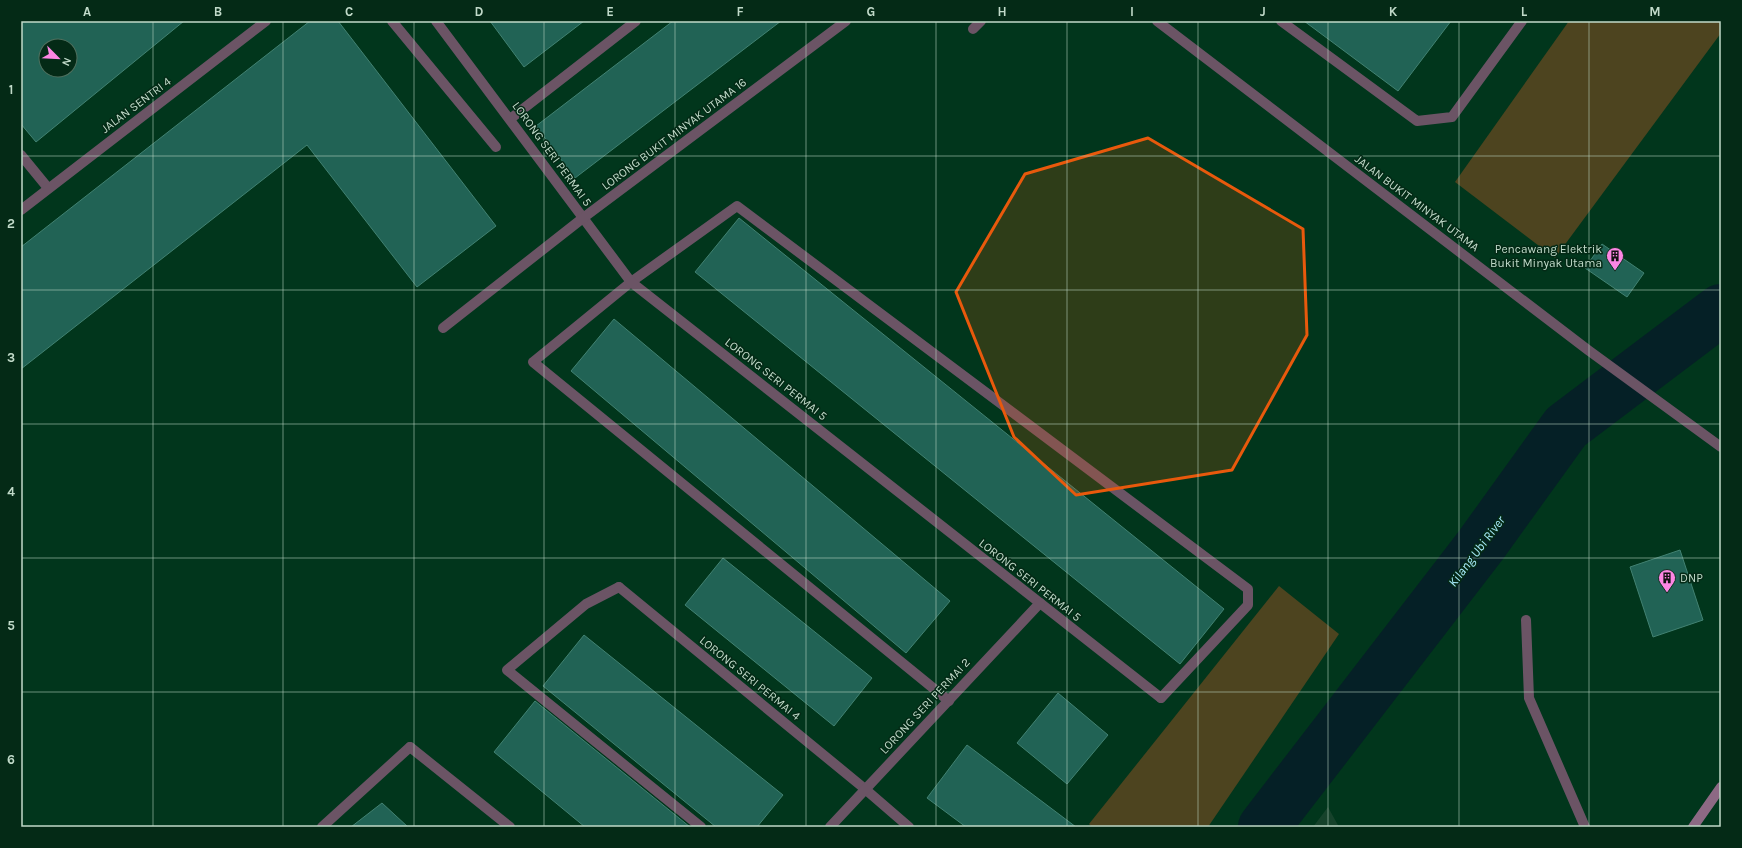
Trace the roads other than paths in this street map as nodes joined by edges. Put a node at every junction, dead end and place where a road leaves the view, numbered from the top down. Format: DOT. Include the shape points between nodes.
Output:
graph roads {
  1 [pos="266,21"];
  2 [pos="392,21"];
  3 [pos="436,21"];
  4 [pos="636,21"];
  5 [pos="846,21"];
  6 [pos="982,21"];
  7 [pos="1157,21"];
  8 [pos="1281,21"];
  9 [pos="1522,21"];
  10 [pos="972,29"];
  11 [pos="510,119"];
  12 [pos="496,147"];
  13 [pos="21,155"];
  14 [pos="48,188"];
  15 [pos="21,210"];
  16 [pos="583,218"];
  17 [pos="631,282"];
  18 [pos="443,328"];
  19 [pos="1721,447"];
  20 [pos="1040,603"];
  21 [pos="1526,620"];
  22 [pos="948,700"];
  23 [pos="1721,787"];
  24 [pos="865,789"];
  25 [pos="322,827"];
  26 [pos="510,827"];
  27 [pos="701,827"];
  28 [pos="830,827"];
  29 [pos="909,827"];
  30 [pos="1585,827"];
  31 [pos="1693,827"];
  1 -- 14 [label="street, JALAN SENTRI 4"];
  2 -- 12 [label="street"];
  3 -- 11 [label="street, LORONG SERI PERMAI 5"];
  4 -- 11 [label="street"];
  5 -- 16 [label="street, LORONG BUKIT MINYAK UTAMA 16"];
  6 -- 10 [label="street"];
  7 -- 19 [label="street, JALAN BUKIT MINYAK UTAMA" via="1588,350"];
  8 -- 9 [label="street" via="1416,121 1452,117"];
  11 -- 16 [label="street, LORONG SERI PERMAI 5"];
  13 -- 14 [label="street"];
  14 -- 15 [label="street, JALAN SENTRI 4"];
  16 -- 17 [label="street, LORONG SERI PERMAI 5"];
  16 -- 18 [label="street, LORONG BUKIT MINYAK UTAMA 16"];
  17 -- 20 [label="street, LORONG SERI PERMAI 5"];
  17 -- 20 [label="street, LORONG SERI PERMAI 5" via="737,206 1248,590 1248,604 1161,698"];
  17 -- 22 [label="street" via="533,362"];
  20 -- 22 [label="street, LORONG SERI PERMAI 2"];
  21 -- 30 [label="street" via="1529,698"];
  22 -- 24 [label="street, LORONG SERI PERMAI 2"];
  23 -- 31 [label="main road"];
  24 -- 27 [label="street, LORONG SERI PERMAI 4" via="619,587 586,604 507,670"];
  24 -- 28 [label="street, LORONG SERI PERMAI 2"];
  24 -- 29 [label="street, LORONG SERI PERMAI 4"];
  25 -- 26 [label="street" via="410,747"];
}
